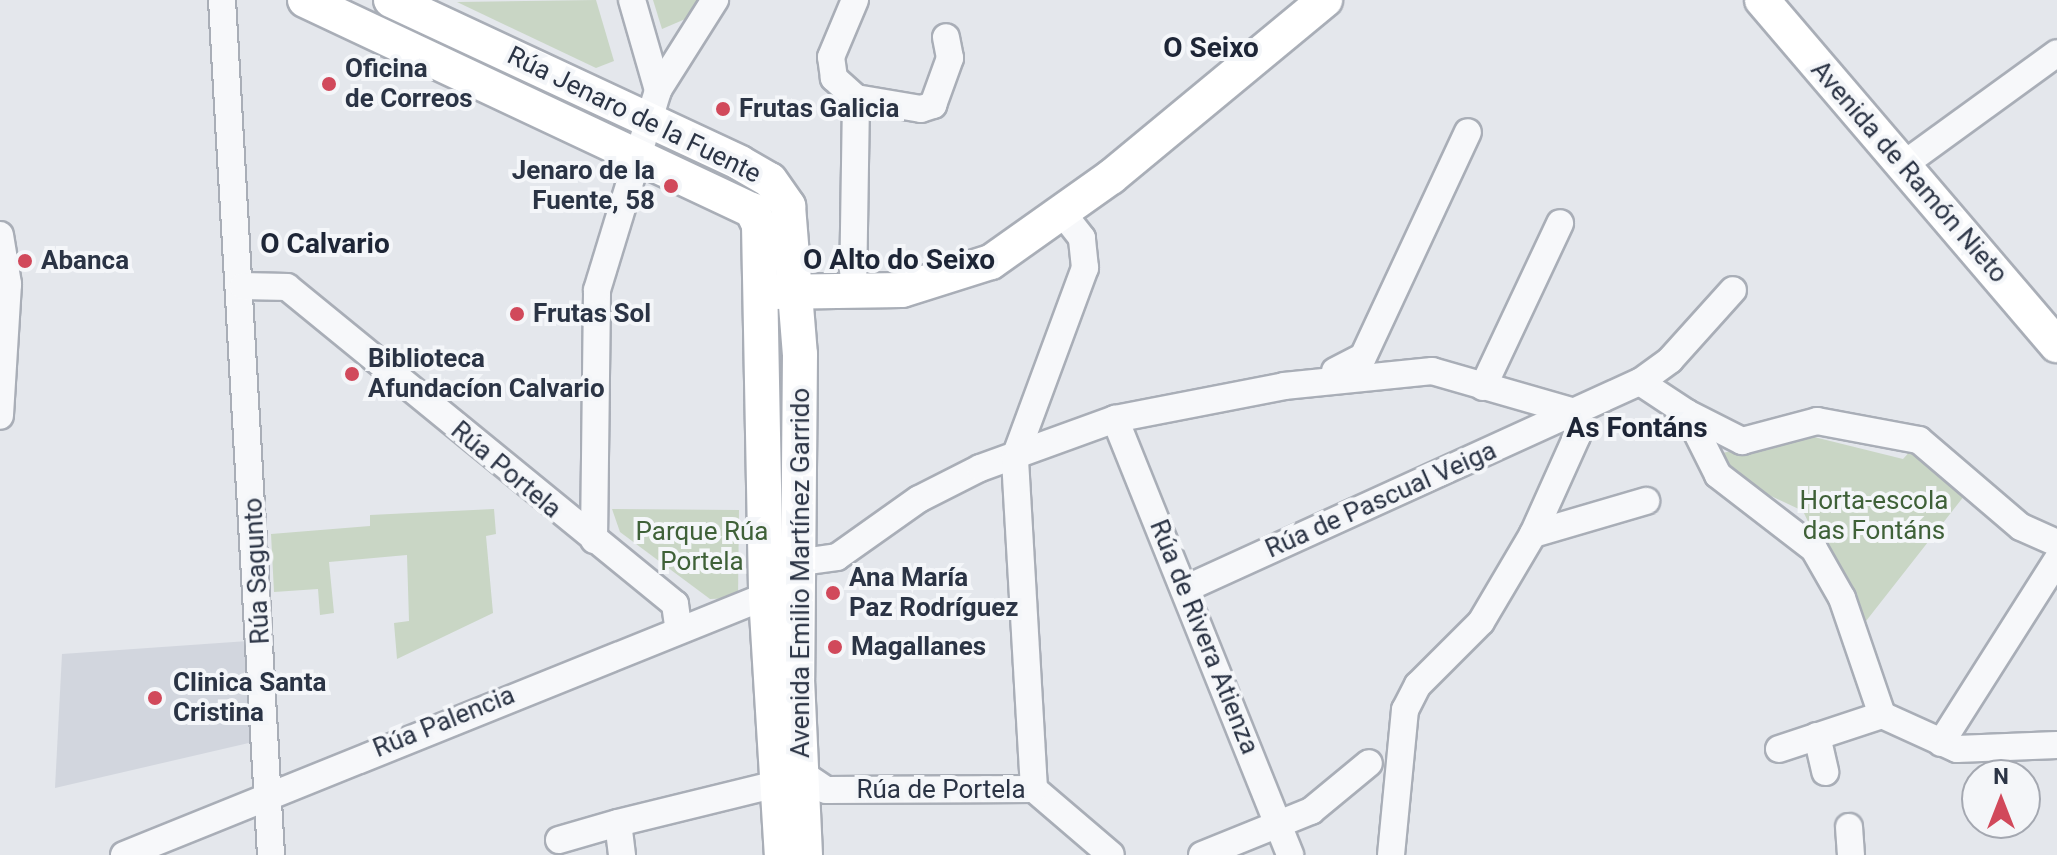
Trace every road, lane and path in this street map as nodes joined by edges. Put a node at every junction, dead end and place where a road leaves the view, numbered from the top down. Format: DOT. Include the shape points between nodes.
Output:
graph roads {
  1 [pos="222,0"];
  2 [pos="305,0"];
  3 [pos="353,0"];
  4 [pos="391,0"];
  5 [pos="632,0"];
  6 [pos="715,0"];
  7 [pos="855,0"];
  8 [pos="1325,0"];
  9 [pos="1762,0"];
  10 [pos="946,37"];
  11 [pos="402,41"];
  12 [pos="2057,53"];
  13 [pos="492,69"];
  14 [pos="856,98"];
  15 [pos="655,105"];
  16 [pos="601,119"];
  17 [pos="1468,132"];
  18 [pos="641,156"];
  19 [pos="1903,165"];
  20 [pos="1062,212"];
  21 [pos="1560,223"];
  22 [pos="0,235"];
  23 [pos="243,286"];
  24 [pos="1733,290"];
  25 [pos="759,292"];
  26 [pos="793,292"];
  27 [pos="853,292"];
  28 [pos="2057,345"];
  29 [pos="779,365"];
  30 [pos="1328,378"];
  31 [pos="1640,382"];
  32 [pos="1483,387"];
  33 [pos="1578,413"];
  34 [pos="1687,413"];
  35 [pos="0,416"];
  36 [pos="1115,419"];
  37 [pos="1015,457"];
  38 [pos="1646,501"];
  39 [pos="1533,534"];
  40 [pos="594,540"];
  41 [pos="2057,543"];
  42 [pos="793,556"];
  43 [pos="2057,560"];
  44 [pos="1185,589"];
  45 [pos="766,596"];
  46 [pos="678,626"];
  47 [pos="785,668"];
  48 [pos="1882,715"];
  49 [pos="1817,736"];
  50 [pos="1941,743"];
  51 [pos="2057,745"];
  52 [pos="1779,749"];
  53 [pos="1369,763"];
  54 [pos="1825,772"];
  55 [pos="789,779"];
  56 [pos="1034,789"];
  57 [pos="268,794"];
  58 [pos="618,823"];
  59 [pos="1279,826"];
  60 [pos="1849,827"];
  61 [pos="559,840"];
  62 [pos="124,855"];
  63 [pos="271,855"];
  64 [pos="622,855"];
  65 [pos="782,855"];
  66 [pos="805,855"];
  67 [pos="1111,855"];
  68 [pos="1202,855"];
  69 [pos="1290,855"];
  70 [pos="1391,855"];
  71 [pos="1851,855"];
  1 -- 23 [label="street, Rúa Sagunto"];
  2 -- 11 [label="main road, Rúa Jenaro de la Fuente"];
  3 -- 13 [label="main road, Rúa Jenaro de la Fuente"];
  4 -- 15 [label="main road, Rúa Jenaro de la Fuente"];
  5 -- 15 [label="street"];
  6 -- 15 [label="street"];
  7 -- 14 [label="street" via="831,57 834,78"];
  8 -- 20 [label="main road"];
  9 -- 19 [label="main road, Avenida de Ramón Nieto"];
  10 -- 14 [label="street" via="950,58 933,105 921,109"];
  11 -- 13 [label="main road, Rúa Jenaro de la Fuente"];
  11 -- 18 [label="main road, Rúa Jenaro de la Fuente"];
  12 -- 19 [label="street"];
  13 -- 16 [label="main road"];
  14 -- 27 [label="street"];
  15 -- 18 [label="street"];
  15 -- 26 [label="main road, Rúa Jenaro de la Fuente" via="780,192 792,224"];
  17 -- 30 [label="street" via="1363,357"];
  18 -- 25 [label="main road, Rúa Jenaro de la Fuente" via="752,210 759,225"];
  18 -- 40 [label="street" via="597,290"];
  19 -- 28 [label="main road, Avenida de Ramón Nieto"];
  20 -- 27 [label="main road" via="1003,255 952,278"];
  20 -- 37 [label="street" via="1082,238 1085,268"];
  21 -- 32 [label="street"];
  22 -- 35 [label="street" via="8,284"];
  23 -- 40 [label="street, Rúa Portela" via="287,287"];
  23 -- 57 [label="street, Rúa Sagunto"];
  24 -- 31 [label="street, Rúa de Pascual Veiga" via="1670,360"];
  25 -- 26 [label="main road"];
  25 -- 45 [label="main road, Avenida Emilio Martínez Garrido"];
  26 -- 27 [label="main road"];
  26 -- 42 [label="main road, Avenida Emilio Martínez Garrido"];
  29 -- 42 [label="main road, Avenida Emilio Martínez Garrido"];
  30 -- 32 [label="street" via="1407,370"];
  30 -- 36 [label="street"];
  31 -- 33 [label="street, Rúa de Pascual Veiga"];
  31 -- 34 [label="street"];
  32 -- 33 [label="street"];
  33 -- 39 [label="street" via="1577,436"];
  33 -- 44 [label="street, Rúa de Pascual Veiga"];
  34 -- 41 [label="street" via="1742,441 1817,421 1919,440 2021,527"];
  34 -- 48 [label="street" via="1718,475 1814,549 1842,598"];
  36 -- 37 [label="street"];
  36 -- 44 [label="street, Rúa de Rivera Atienza"];
  37 -- 42 [label="street" via="951,480 837,557"];
  37 -- 56 [label="street"];
  38 -- 39 [label="street"];
  39 -- 70 [label="street" via="1481,622 1418,685 1405,710"];
  40 -- 46 [label="street, Rúa Portela" via="675,604"];
  42 -- 47 [label="main road"];
  43 -- 50 [label="street"];
  44 -- 59 [label="street, Rúa de Rivera Atienza"];
  45 -- 46 [label="street, Rúa Palencia"];
  45 -- 47 [label="main road, Avenida Emilio Martínez Garrido"];
  46 -- 57 [label="street, Rúa Palencia"];
  47 -- 55 [label="main road, Avenida Emilio Martínez Garrido"];
  48 -- 49 [label="street"];
  48 -- 50 [label="street"];
  49 -- 52 [label="street"];
  49 -- 54 [label="street"];
  50 -- 51 [label="street" via="1982,751"];
  53 -- 59 [label="street" via="1311,811"];
  55 -- 56 [label="street, Rúa de Portela" via="826,790"];
  55 -- 58 [label="street"];
  55 -- 65 [label="main road, Avenida Emilio Martínez Garrido"];
  55 -- 66 [label="main road, Avenida Emilio Martínez Garrido"];
  56 -- 67 [label="street, Rúa de Portela"];
  57 -- 62 [label="street, Rúa Palencia"];
  57 -- 63 [label="street, Rúa Sagunto"];
  58 -- 61 [label="street"];
  58 -- 64 [label="street"];
  59 -- 68 [label="street"];
  59 -- 69 [label="street, Rúa de Rivera Atienza"];
  60 -- 71 [label="street"];
}
